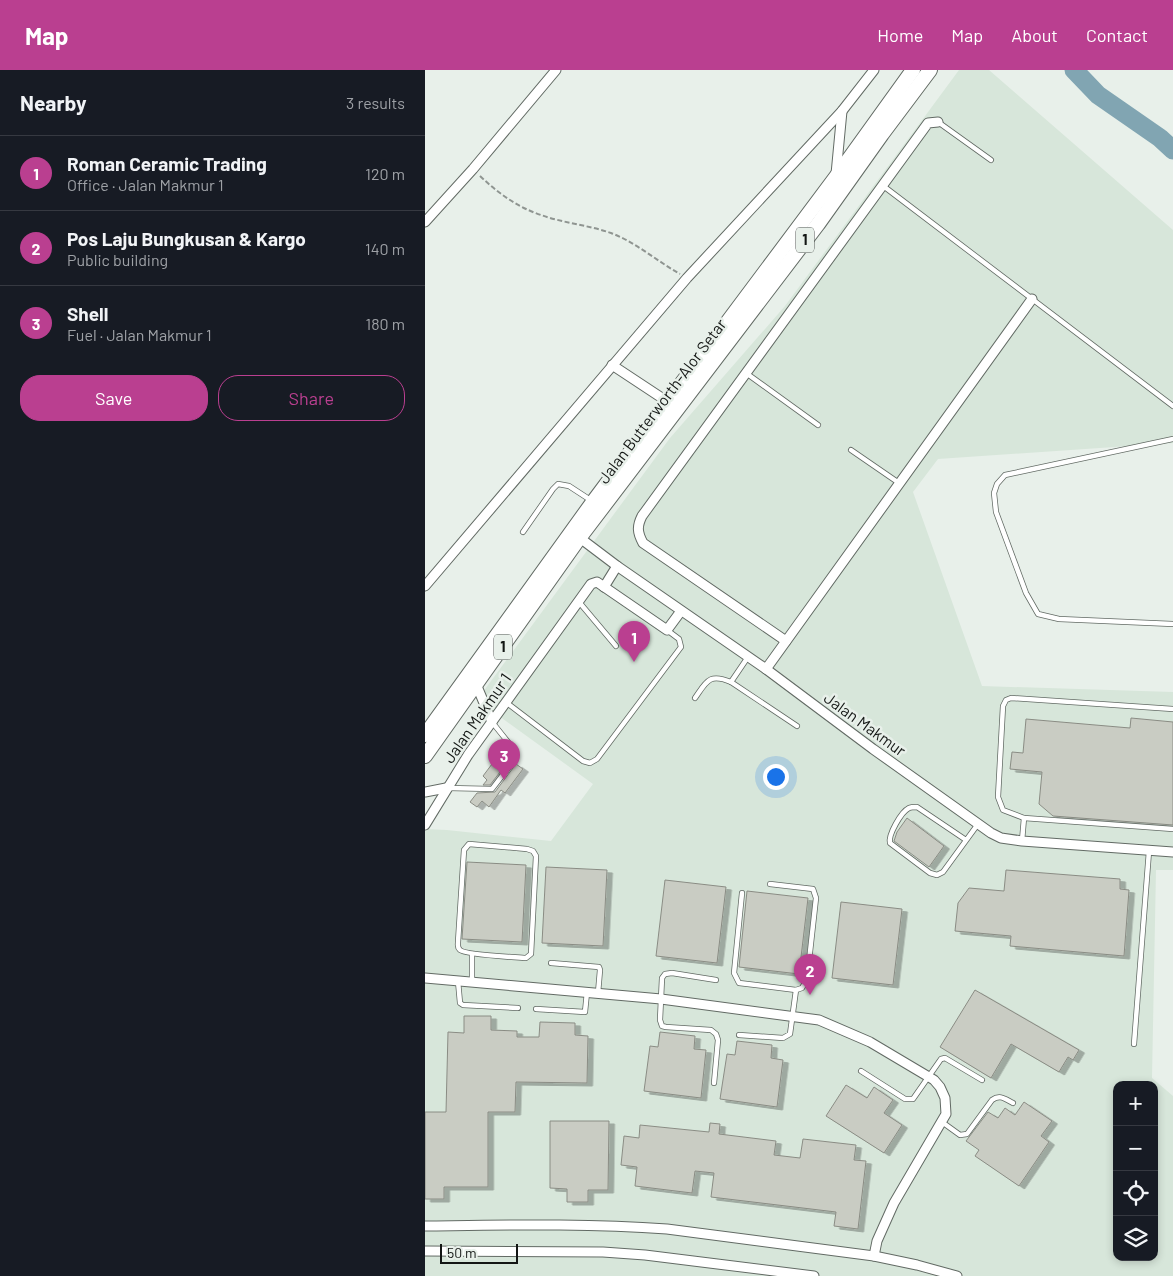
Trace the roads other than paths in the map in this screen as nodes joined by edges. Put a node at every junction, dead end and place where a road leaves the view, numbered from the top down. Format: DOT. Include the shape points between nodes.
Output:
graph roads {
  1 [pos="556,70"];
  2 [pos="874,70"];
  3 [pos="913,70"];
  4 [pos="930,70"];
  5 [pos="842,111"];
  6 [pos="938,122"];
  7 [pos="991,160"];
  8 [pos="836,177"];
  9 [pos="882,186"];
  10 [pos="425,222"];
  11 [pos="1033,298"];
  12 [pos="612,365"];
  13 [pos="746,373"];
  14 [pos="669,402"];
  15 [pos="1173,406"];
  16 [pos="818,425"];
  17 [pos="1173,439"];
  18 [pos="851,450"];
  19 [pos="899,483"];
  20 [pos="593,502"];
  21 [pos="523,532"];
  22 [pos="576,535"];
  23 [pos="617,566"];
  24 [pos="425,586"];
  25 [pos="604,587"];
  26 [pos="578,601"];
  27 [pos="681,611"];
  28 [pos="1173,624"];
  29 [pos="667,630"];
  30 [pos="786,641"];
  31 [pos="616,646"];
  32 [pos="748,657"];
  33 [pos="766,669"];
  34 [pos="731,682"];
  35 [pos="476,684"];
  36 [pos="695,698"];
  37 [pos="507,703"];
  38 [pos="1173,709"];
  39 [pos="492,722"];
  40 [pos="797,726"];
  41 [pos="425,735"];
  42 [pos="425,756"];
  43 [pos="446,788"];
  44 [pos="425,792"];
  45 [pos="1024,818"];
  46 [pos="978,824"];
  47 [pos="425,825"];
  48 [pos="1173,829"];
  49 [pos="966,840"];
  50 [pos="1022,841"];
  51 [pos="1149,851"];
  52 [pos="1173,852"];
  53 [pos="770,884"];
  54 [pos="742,893"];
  55 [pos="472,954"];
  56 [pos="551,963"];
  57 [pos="425,978"];
  58 [pos="459,980"];
  59 [pos="716,980"];
  60 [pos="472,982"];
  61 [pos="796,990"];
  62 [pos="587,992"];
  63 [pos="598,993"];
  64 [pos="661,999"];
  65 [pos="518,1008"];
  66 [pos="536,1009"];
  67 [pos="793,1016"];
  68 [pos="739,1035"];
  69 [pos="1134,1044"];
  70 [pos="861,1071"];
  71 [pos="928,1076"];
  72 [pos="982,1080"];
  73 [pos="715,1083"];
  74 [pos="1013,1103"];
  75 [pos="942,1122"];
  76 [pos="425,1226"];
  77 [pos="425,1251"];
  78 [pos="874,1256"];
  79 [pos="814,1276"];
  80 [pos="957,1276"];
  1 -- 10 [label="street"];
  2 -- 5 [label="street"];
  3 -- 8 [label="main road, Jalan Butterworth-Alor Setar / 1"];
  4 -- 22 [label="main road, Jalan Butterworth-Alor Setar / 1" via="818,224"];
  5 -- 8 [label="street"];
  5 -- 12 [label="street" via="687,278"];
  6 -- 7 [label="lane"];
  6 -- 9 [label="street" via="928,123"];
  8 -- 14 [label="main road, Jalan Butterworth-Alor Setar / 1"];
  9 -- 11 [label="lane"];
  9 -- 13 [label="street"];
  11 -- 15 [label="lane"];
  11 -- 19 [label="street"];
  12 -- 14 [label="street"];
  12 -- 24 [label="street"];
  13 -- 16 [label="lane"];
  13 -- 30 [label="street" via="642,516 638,534 643,543"];
  14 -- 20 [label="main road, Jalan Butterworth-Alor Setar / 1"];
  17 -- 28 [label="lane" via="1005,475 994,493 996,512 1026,593 1038,614 1059,619"];
  18 -- 19 [label="lane"];
  19 -- 30 [label="street"];
  20 -- 21 [label="lane" via="569,486 558,484"];
  20 -- 22 [label="main road, Jalan Butterworth-Alor Setar / 1"];
  22 -- 23 [label="street, Jalan Makmur"];
  22 -- 35 [label="main road, Jalan Butterworth-Alor Setar / 1"];
  22 -- 41 [label="main road, Jalan Butterworth-Alor Setar / 1"];
  23 -- 25 [label="street"];
  23 -- 27 [label="street, Jalan Makmur"];
  25 -- 26 [label="street, Jalan Makmur 1" via="597,582 591,584"];
  25 -- 29 [label="street"];
  26 -- 31 [label="lane"];
  26 -- 37 [label="street, Jalan Makmur 1"];
  27 -- 29 [label="street"];
  27 -- 32 [label="street, Jalan Makmur"];
  29 -- 37 [label="lane" via="679,639 681,647 597,759 590,763"];
  30 -- 33 [label="street"];
  32 -- 33 [label="street, Jalan Makmur"];
  32 -- 34 [label="lane"];
  33 -- 46 [label="street, Jalan Makmur"];
  34 -- 36 [label="lane" via="711,678"];
  34 -- 40 [label="lane"];
  35 -- 39 [label="street"];
  35 -- 42 [label="main road, Jalan Butterworth-Alor Setar / 1"];
  37 -- 39 [label="street, Jalan Makmur 1"];
  38 -- 45 [label="lane" via="1006,700 998,796 1003,810"];
  39 -- 43 [label="street, Jalan Makmur 1"];
  39 -- 43 [label="lane" via="516,752 515,759 492,789"];
  43 -- 44 [label="street"];
  43 -- 47 [label="street, Jalan Makmur 1"];
  45 -- 48 [label="lane"];
  45 -- 50 [label="lane"];
  46 -- 49 [label="lane"];
  46 -- 50 [label="street, Jalan Makmur" via="1001,838"];
  49 -- 49 [label="lane" via="943,872 937,875 890,843 889,838 905,812 917,807"];
  50 -- 51 [label="street, Jalan Makmur"];
  51 -- 52 [label="street, Jalan Makmur"];
  51 -- 69 [label="lane"];
  53 -- 61 [label="lane" via="813,889 815,892 807,979 802,988"];
  54 -- 61 [label="lane" via="736,979 739,983"];
  55 -- 55 [label="lane" via="526,958 531,954 537,862 533,851 469,844 464,850 458,946 461,952"];
  55 -- 60 [label="lane"];
  56 -- 63 [label="lane" via="599,967"];
  57 -- 58 [label="street"];
  58 -- 60 [label="street"];
  58 -- 65 [label="lane" via="460,1004"];
  59 -- 64 [label="lane" via="665,974"];
  60 -- 62 [label="street"];
  61 -- 67 [label="lane"];
  62 -- 63 [label="street"];
  62 -- 66 [label="lane" via="585,1012"];
  63 -- 64 [label="street"];
  64 -- 67 [label="street"];
  64 -- 73 [label="lane" via="662,1026 711,1030 716,1034"];
  67 -- 68 [label="lane" via="787,1038"];
  67 -- 71 [label="street" via="819,1020 841,1029"];
  70 -- 71 [label="lane" via="910,1100"];
  71 -- 72 [label="lane" via="945,1058"];
  71 -- 75 [label="street" via="940,1087 945,1098 946,1114"];
  74 -- 75 [label="lane" via="996,1097 963,1136"];
  75 -- 78 [label="street" via="895,1203 877,1241"];
  76 -- 78 [label="street" via="667,1229"];
  77 -- 79 [label="street" via="603,1252"];
  78 -- 80 [label="street"];
}
